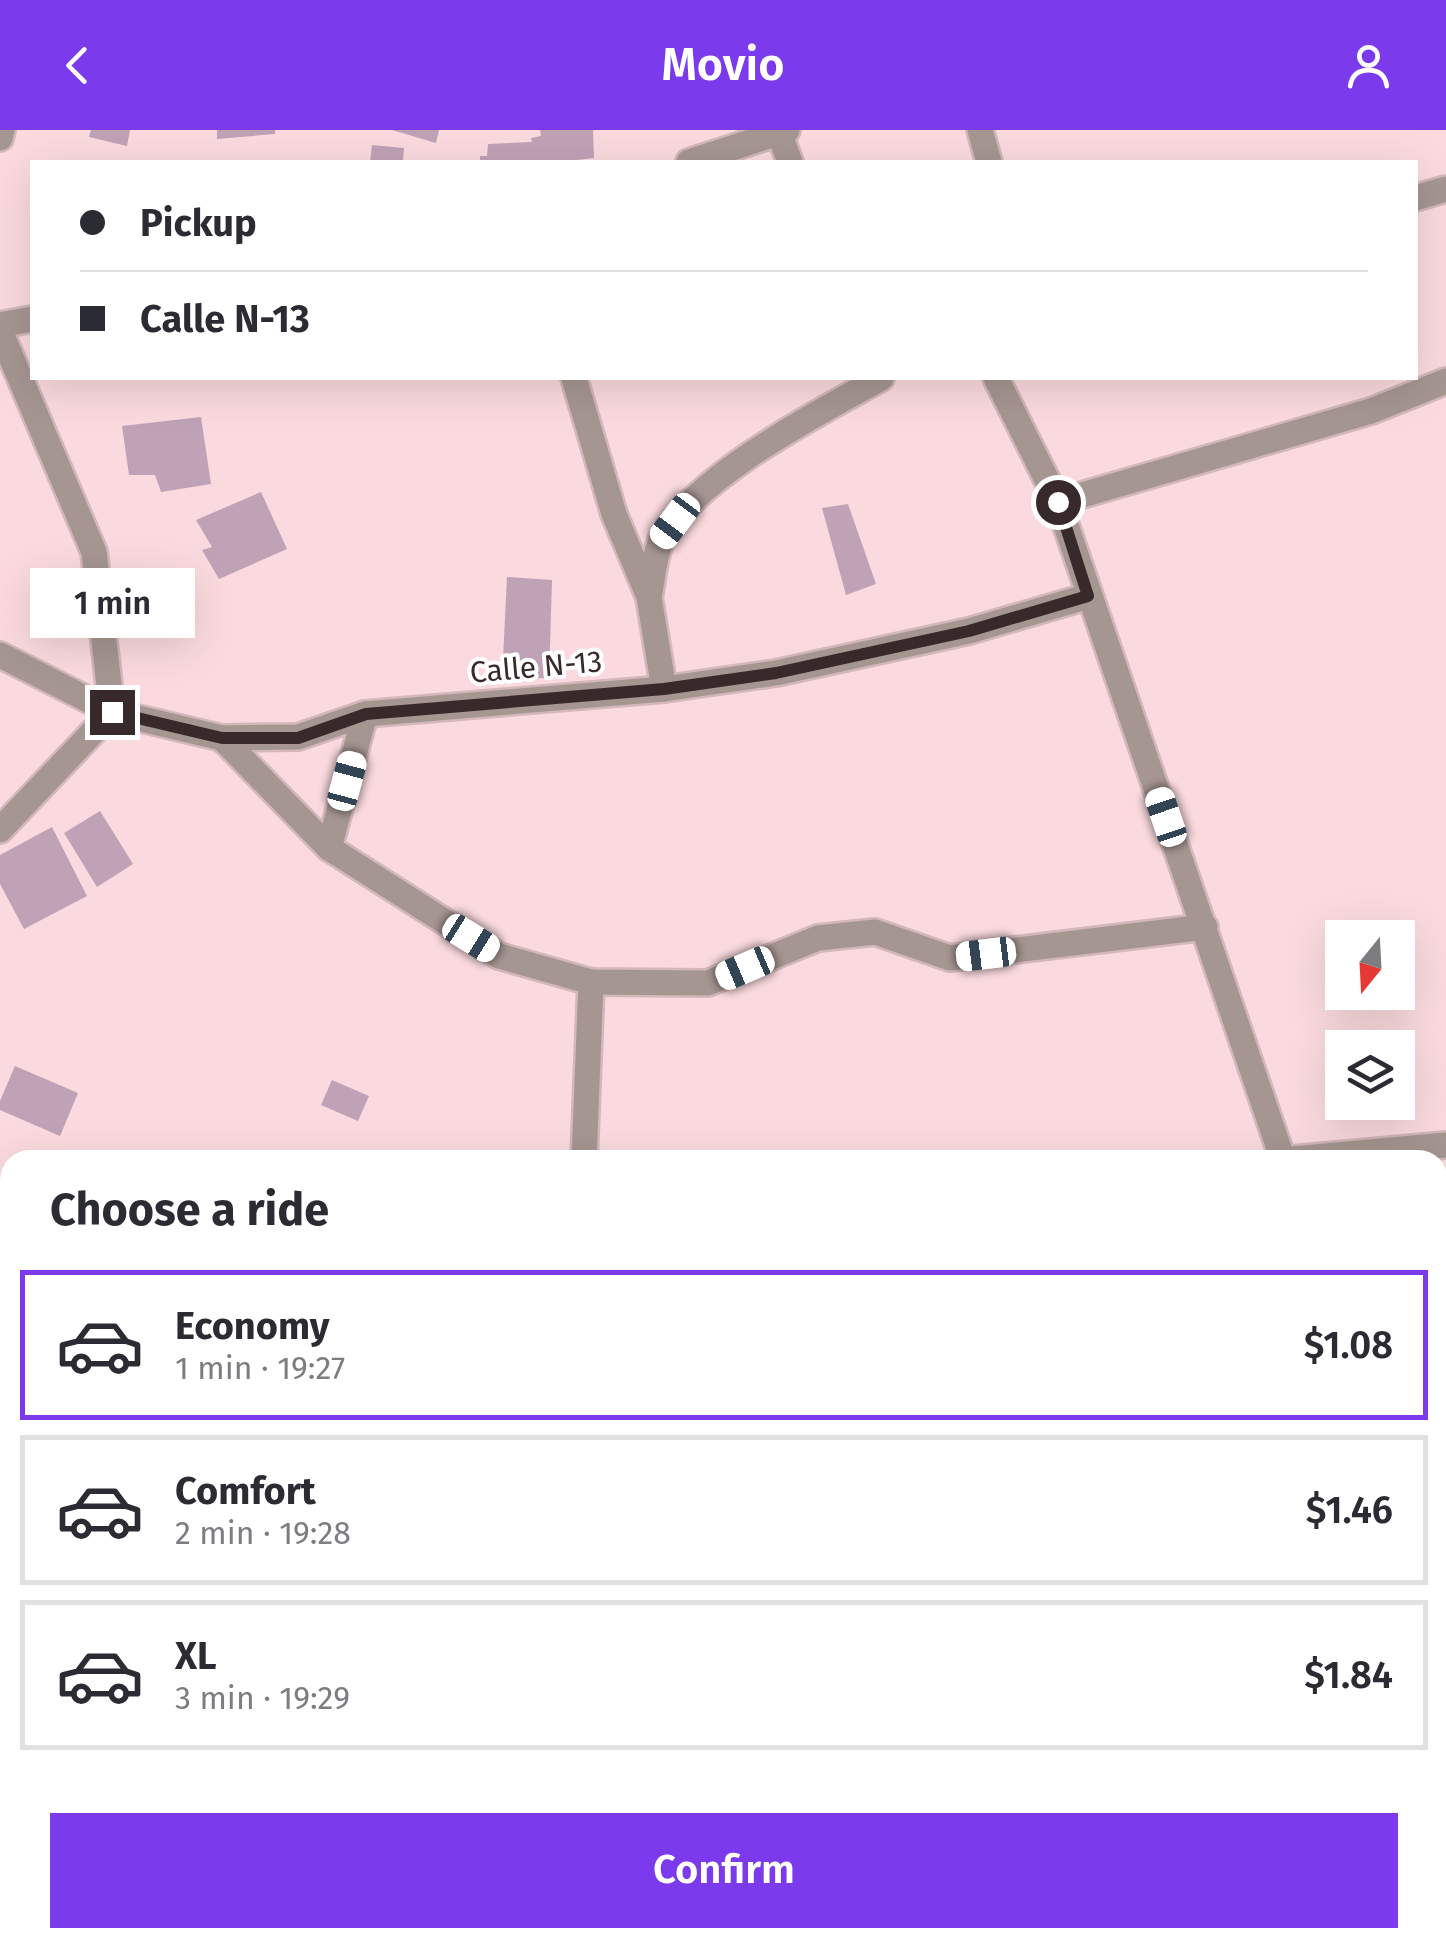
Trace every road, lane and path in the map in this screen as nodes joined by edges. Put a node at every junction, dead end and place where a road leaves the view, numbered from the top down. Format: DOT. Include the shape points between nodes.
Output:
graph roads {
  1 [pos="2,130"];
  2 [pos="980,130"];
  3 [pos="783,131"];
  4 [pos="0,138"];
  5 [pos="695,160"];
  6 [pos="790,160"];
  7 [pos="988,160"];
  8 [pos="1446,188"];
  9 [pos="1418,197"];
  10 [pos="30,320"];
  11 [pos="0,328"];
  12 [pos="575,380"];
  13 [pos="874,380"];
  14 [pos="997,380"];
  15 [pos="1446,380"];
  16 [pos="1058,502"];
  17 [pos="1088,596"];
  18 [pos="649,598"];
  19 [pos="0,655"];
  20 [pos="664,689"];
  21 [pos="112,712"];
  22 [pos="366,714"];
  23 [pos="222,738"];
  24 [pos="0,830"];
  25 [pos="329,848"];
  26 [pos="1205,927"];
  27 [pos="591,982"];
  28 [pos="1446,1145"];
  29 [pos="584,1150"];
  30 [pos="1279,1150"];
  31 [pos="1391,1150"];
  1 -- 4 [label="street"];
  2 -- 7 [label="street"];
  3 -- 5 [label="street"];
  3 -- 6 [label="street"];
  8 -- 9 [label="street"];
  10 -- 11 [label="street"];
  11 -- 21 [label="street" via="94,552"];
  12 -- 18 [label="street" via="614,514"];
  13 -- 18 [label="street" via="746,459 689,503 661,540"];
  14 -- 16 [label="street"];
  15 -- 16 [label="street" via="1371,412"];
  16 -- 17 [label="street"];
  17 -- 20 [label="street, Calle N-13" via="930,640"];
  17 -- 26 [label="street"];
  18 -- 20 [label="street"];
  19 -- 21 [label="street, Calle N-13"];
  20 -- 22 [label="street, Calle N-13"];
  21 -- 23 [label="street, Calle N-13"];
  21 -- 24 [label="street"];
  22 -- 23 [label="street, Calle N-13" via="298,738"];
  22 -- 25 [label="street"];
  23 -- 25 [label="street"];
  25 -- 27 [label="street" via="499,956"];
  26 -- 27 [label="street" via="950,958 875,932 818,938 708,984"];
  26 -- 30 [label="street"];
  27 -- 29 [label="street"];
  28 -- 31 [label="street"];
}
